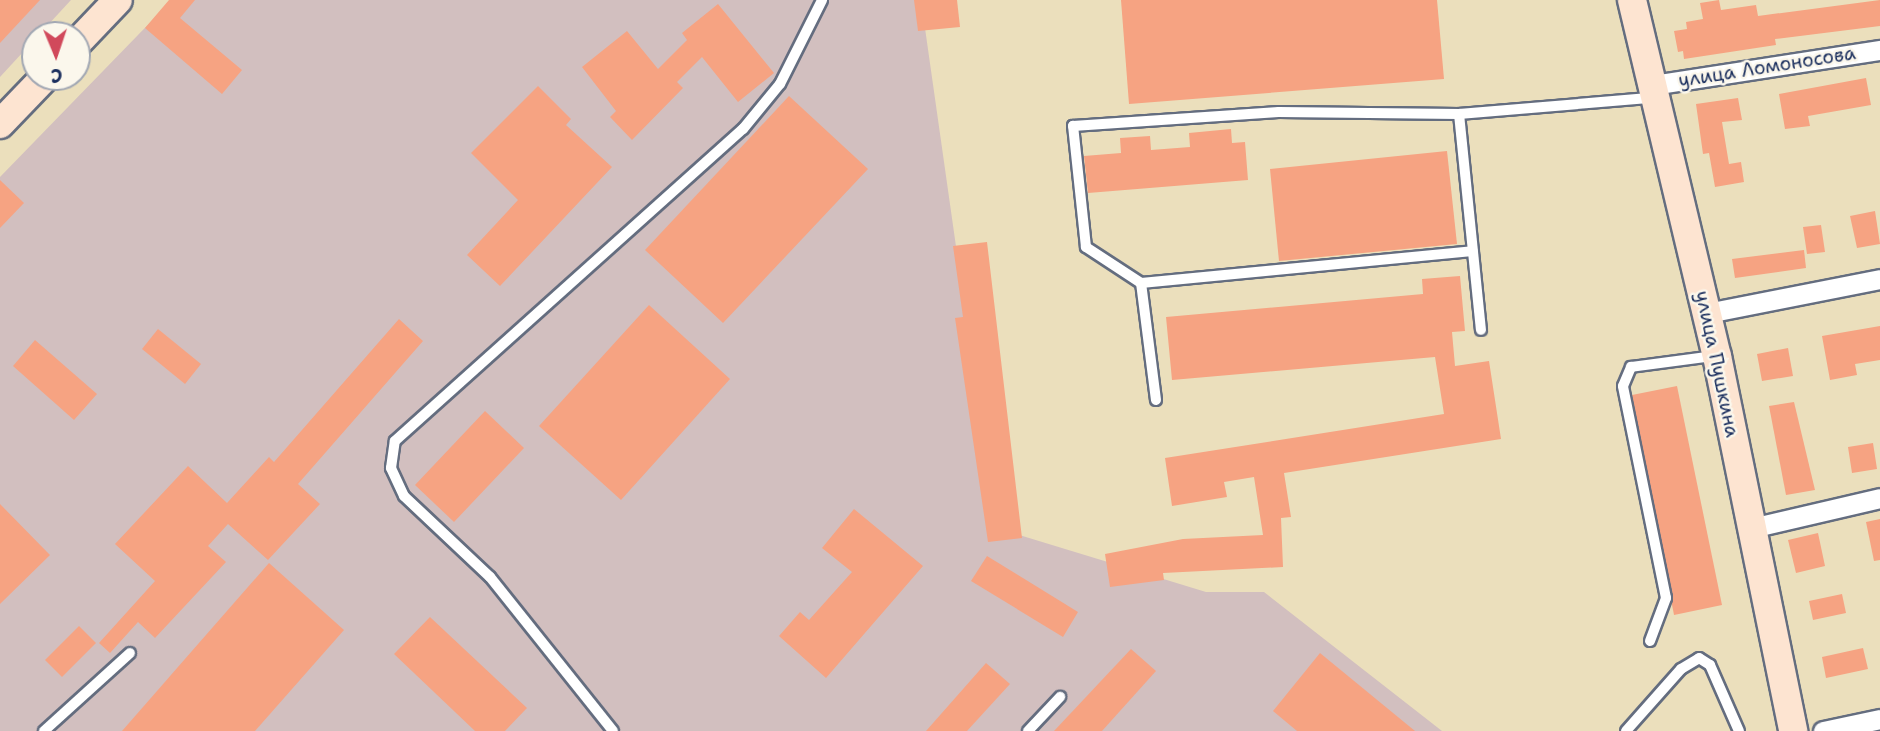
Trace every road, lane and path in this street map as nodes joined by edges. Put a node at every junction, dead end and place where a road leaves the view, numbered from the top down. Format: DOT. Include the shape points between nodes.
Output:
graph roads {
  1 [pos="118,0"];
  2 [pos="822,0"];
  3 [pos="1632,0"];
  4 [pos="91,28"];
  5 [pos="1880,50"];
  6 [pos="32,91"];
  7 [pos="1655,91"];
  8 [pos="1460,114"];
  9 [pos="0,124"];
  10 [pos="1472,251"];
  11 [pos="1880,279"];
  12 [pos="1141,283"];
  13 [pos="1707,313"];
  14 [pos="1481,330"];
  15 [pos="1717,356"];
  16 [pos="1156,400"];
  17 [pos="1880,498"];
  18 [pos="1751,528"];
  19 [pos="1650,640"];
  20 [pos="130,653"];
  21 [pos="1060,697"];
  22 [pos="1880,719"];
  23 [pos="44,731"];
  24 [pos="613,731"];
  25 [pos="1028,731"];
  26 [pos="1626,731"];
  27 [pos="1739,731"];
  28 [pos="1793,731"];
  29 [pos="1823,731"];
  1 -- 4 [label="street"];
  2 -- 24 [label="lane" via="780,84 743,129 395,441 391,468 404,496 490,577"];
  3 -- 7 [label="street, улица Пушкина"];
  5 -- 7 [label="street, улица Ломоносова"];
  6 -- 9 [label="street"];
  7 -- 8 [label="lane"];
  7 -- 13 [label="street, улица Пушкина"];
  8 -- 10 [label="lane"];
  8 -- 12 [label="lane" via="1279,112 1073,126 1086,247"];
  10 -- 12 [label="lane"];
  10 -- 14 [label="lane"];
  11 -- 13 [label="street"];
  12 -- 16 [label="lane"];
  13 -- 15 [label="street, улица Пушкина"];
  15 -- 18 [label="street, улица Пушкина"];
  15 -- 19 [label="lane" via="1631,367 1623,386 1666,598"];
  17 -- 18 [label="street"];
  18 -- 28 [label="street, улица Пушкина"];
  20 -- 23 [label="lane"];
  21 -- 25 [label="lane"];
  22 -- 29 [label="street"];
  26 -- 27 [label="lane" via="1681,669 1699,658 1710,665"];
}
